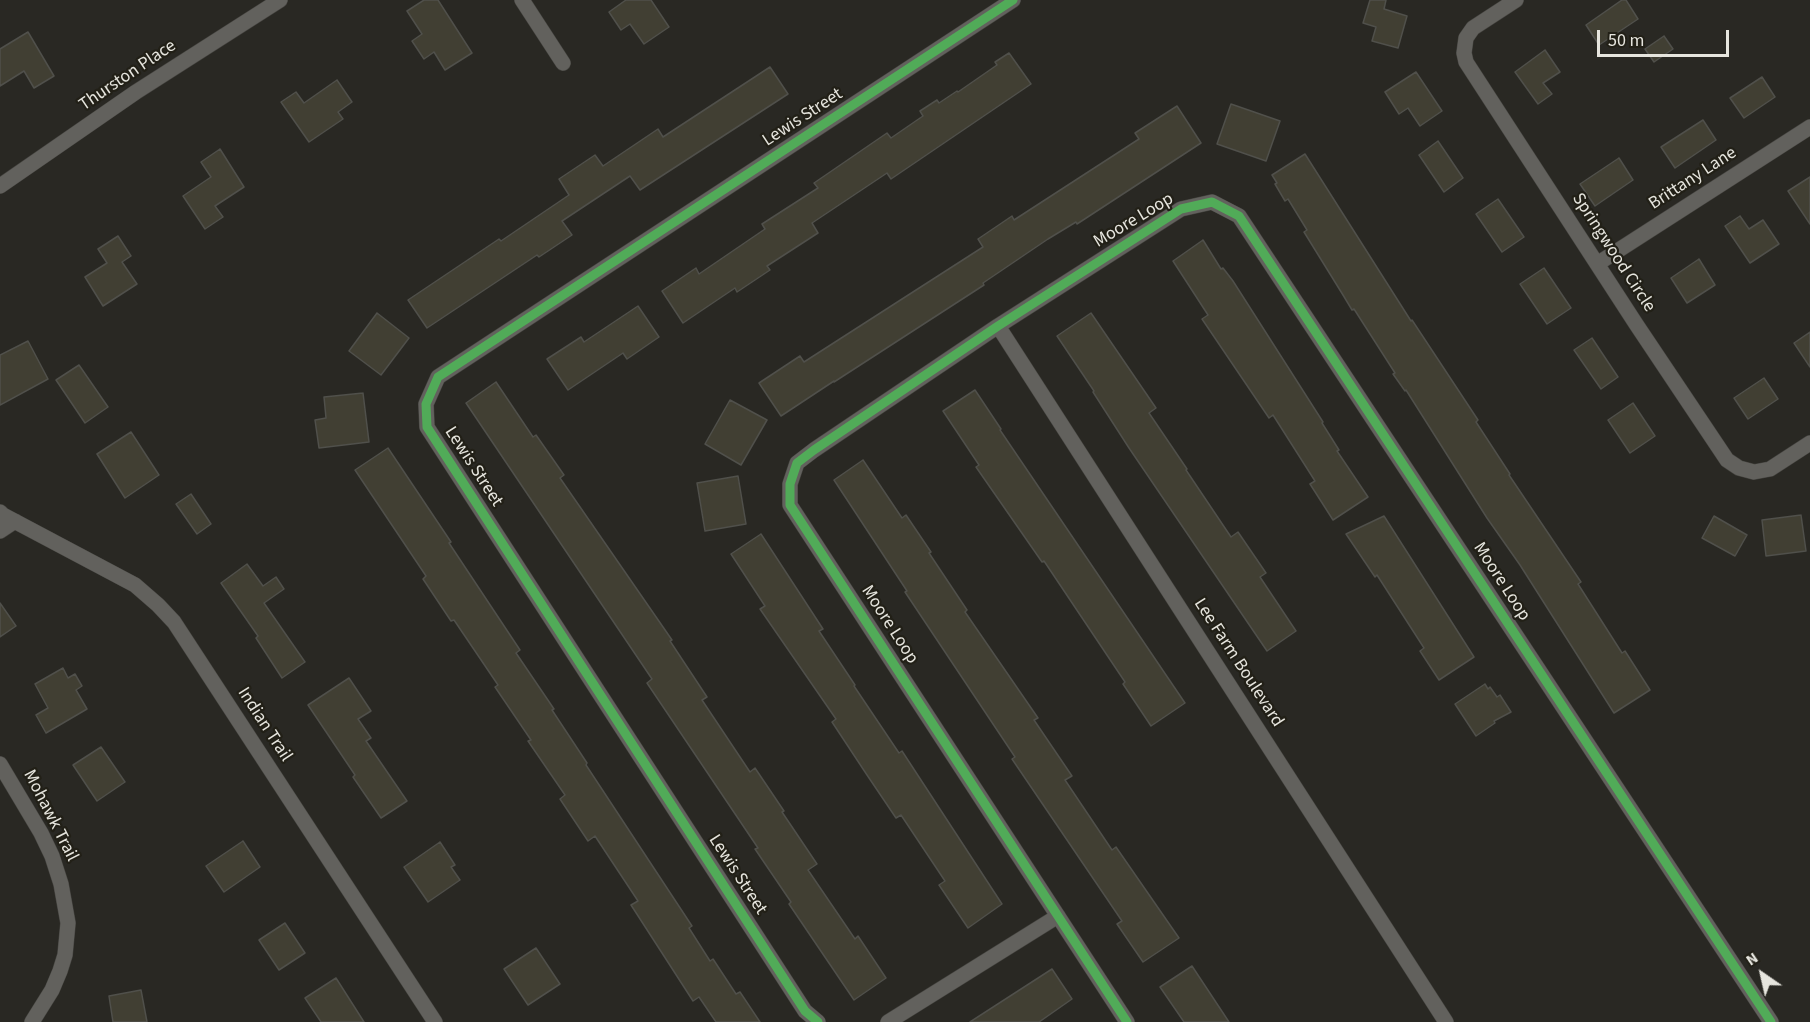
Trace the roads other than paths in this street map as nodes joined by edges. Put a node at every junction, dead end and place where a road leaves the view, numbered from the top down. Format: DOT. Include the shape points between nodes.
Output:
graph roads {
  1 [pos="280,0"];
  2 [pos="522,0"];
  3 [pos="1013,0"];
  4 [pos="1516,0"];
  5 [pos="563,63"];
  6 [pos="1810,127"];
  7 [pos="0,186"];
  8 [pos="1597,264"];
  9 [pos="998,326"];
  10 [pos="1810,443"];
  11 [pos="0,512"];
  12 [pos="15,521"];
  13 [pos="0,531"];
  14 [pos="0,765"];
  15 [pos="1058,916"];
  16 [pos="32,1022"];
  17 [pos="435,1022"];
  18 [pos="818,1022"];
  19 [pos="888,1022"];
  20 [pos="1128,1022"];
  21 [pos="1446,1022"];
  22 [pos="1771,1022"];
  1 -- 7 [label="street, Thurston Place" via="136,92"];
  2 -- 5 [label="street"];
  3 -- 18 [label="street, Lewis Street" via="438,377 426,404 427,427 805,1011"];
  4 -- 8 [label="street, Springwood Circle" via="1473,28 1466,38 1466,62"];
  6 -- 8 [label="street, Brittany Lane"];
  8 -- 10 [label="street, Springwood Circle" via="1728,460 1754,472 1770,469"];
  9 -- 15 [label="street, Moore Loop" via="797,463 790,484 790,505"];
  9 -- 21 [label="street, Lee Farm Boulevard"];
  9 -- 22 [label="street, Moore Loop" via="1181,209 1212,202 1239,216"];
  11 -- 12 [label="street, Indian Trail"];
  12 -- 13 [label="street"];
  12 -- 17 [label="street, Indian Trail" via="135,585 174,622"];
  14 -- 16 [label="street, Mohawk Trail" via="52,856 68,923 60,971"];
  15 -- 19 [label="street"];
  15 -- 20 [label="street, Moore Loop"];
}
